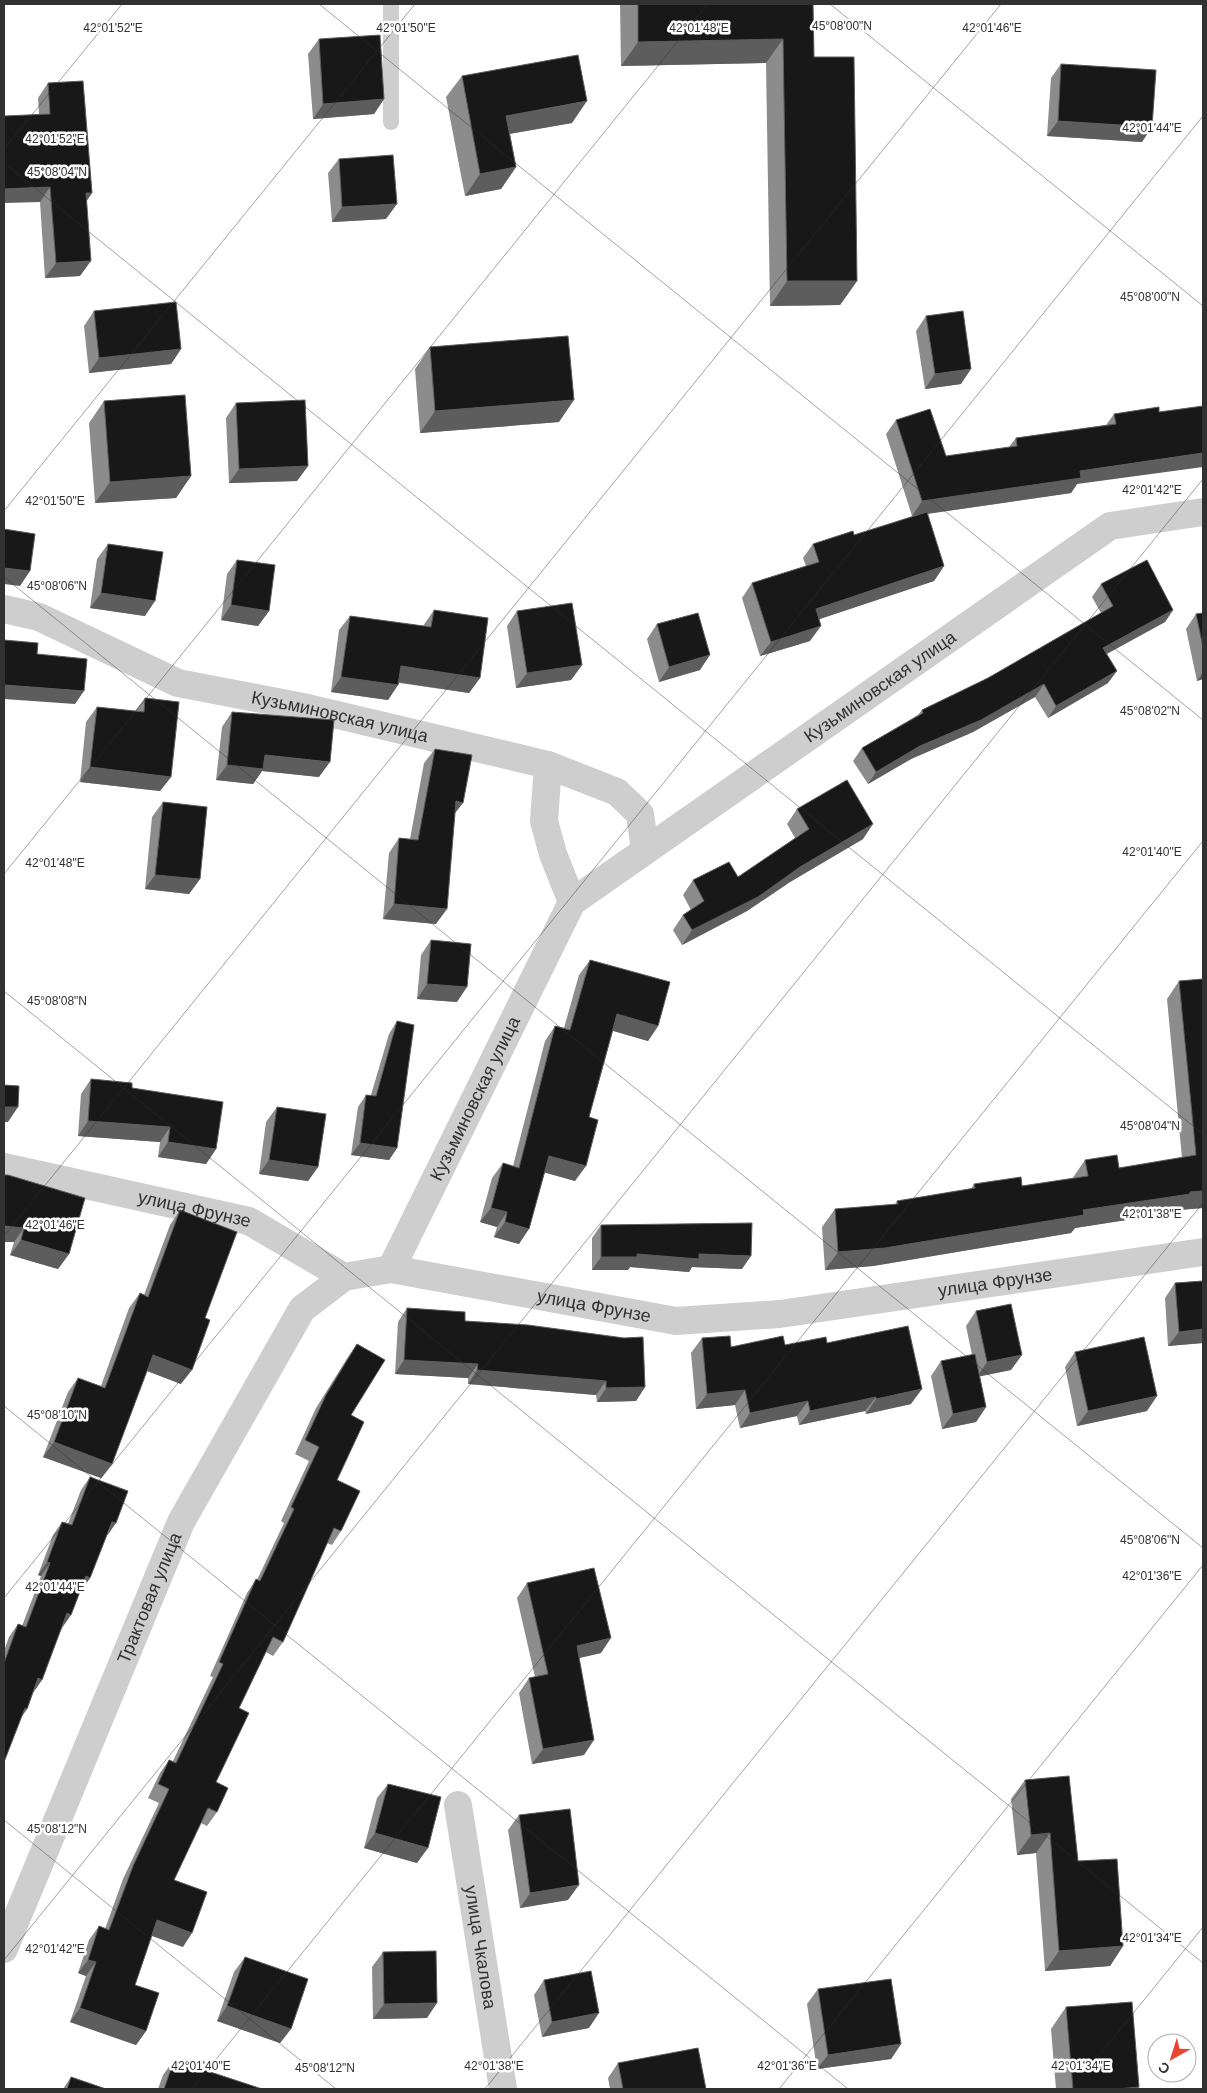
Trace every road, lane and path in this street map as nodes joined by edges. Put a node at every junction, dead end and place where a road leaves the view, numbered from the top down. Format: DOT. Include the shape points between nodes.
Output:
graph roads {
  1 [pos="391,4"];
  2 [pos="390,122"];
  3 [pos="1203,512"];
  4 [pos="4,609"];
  5 [pos="548,765"];
  6 [pos="645,850"];
  7 [pos="572,902"];
  8 [pos="4,1167"];
  9 [pos="1203,1252"];
  10 [pos="391,1269"];
  11 [pos="344,1277"];
  12 [pos="458,1805"];
  13 [pos="4,1949"];
  14 [pos="503,2089"];
  1 -- 2 [label="lane"];
  3 -- 6 [label="street, Кузьминовская улица" via="1110,526"];
  4 -- 5 [label="street, Кузьминовская улица" via="39,617 178,683 308,708"];
  5 -- 6 [label="street, Кузьминовская улица" via="618,792 640,814"];
  5 -- 7 [label="street" via="544,821"];
  6 -- 7 [label="street, Кузьминовская улица"];
  7 -- 10 [label="street, Кузьминовская улица"];
  8 -- 11 [label="street, улица Фрунзе" via="249,1221"];
  9 -- 10 [label="street, улица Фрунзе" via="780,1314 676,1321"];
  10 -- 11 [label="street, улица Фрунзе"];
  11 -- 13 [label="street, Трактовая улица" via="302,1309 181,1522"];
  12 -- 14 [label="street, улица Чкалова"];
}
